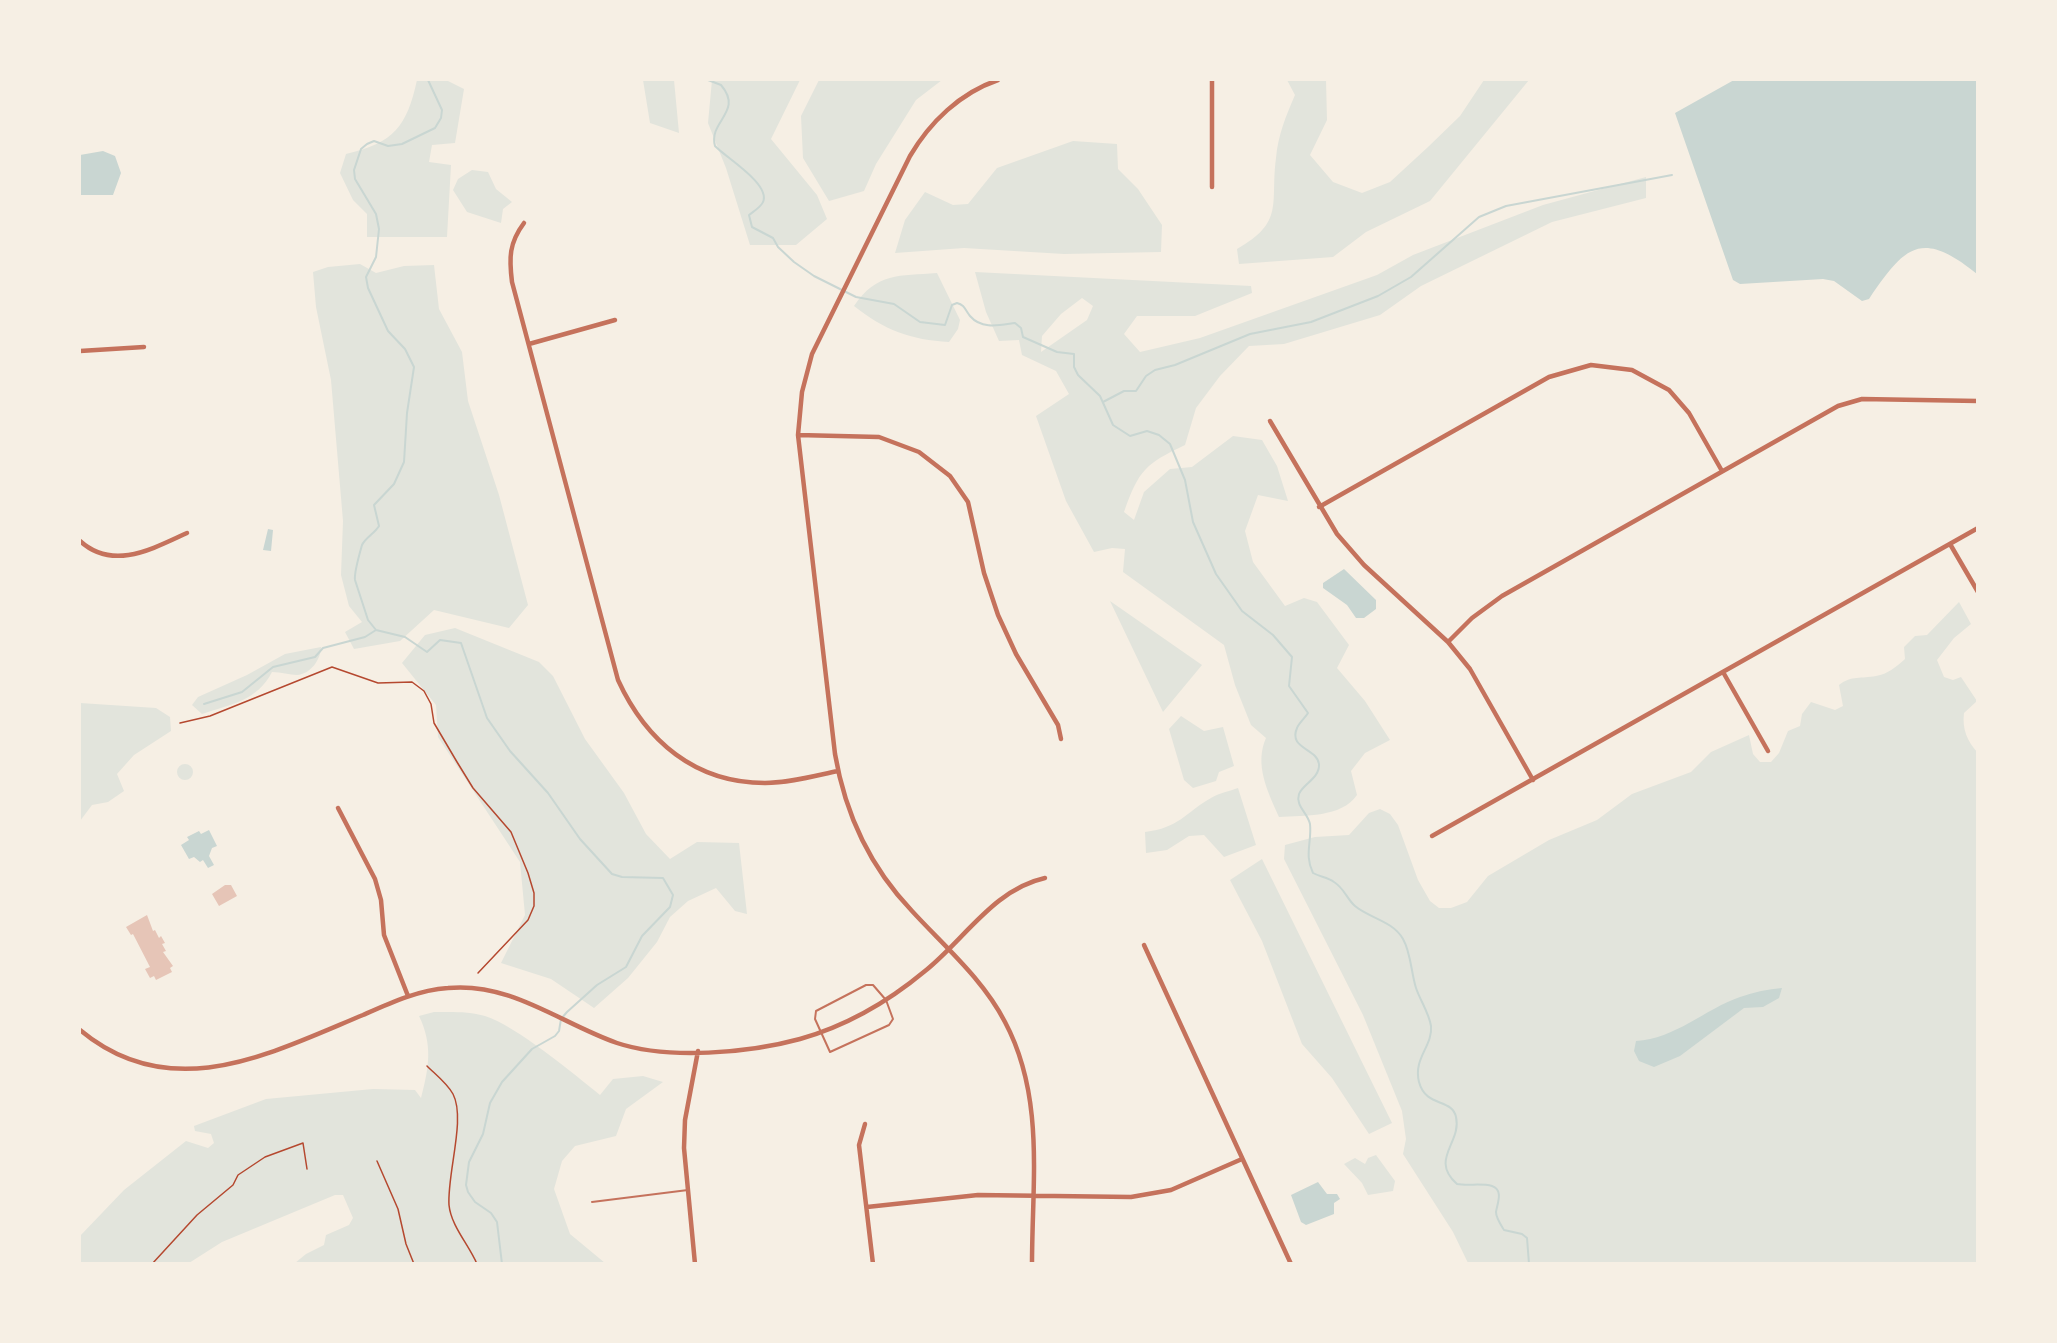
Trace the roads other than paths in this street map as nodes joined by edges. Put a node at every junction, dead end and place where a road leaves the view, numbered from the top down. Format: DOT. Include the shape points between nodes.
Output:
graph roads {
  1 [pos="998,80"];
  2 [pos="1212,80"];
  3 [pos="1212,187"];
  4 [pos="524,223"];
  5 [pos="615,320"];
  6 [pos="529,344"];
  7 [pos="144,347"];
  8 [pos="80,351"];
  9 [pos="1977,401"];
  10 [pos="1270,421"];
  11 [pos="798,435"];
  12 [pos="1722,471"];
  13 [pos="1319,507"];
  14 [pos="1977,528"];
  15 [pos="187,533"];
  16 [pos="80,541"];
  17 [pos="1950,544"];
  18 [pos="1977,592"];
  19 [pos="1448,642"];
  20 [pos="1724,672"];
  21 [pos="1060,739"];
  22 [pos="1768,751"];
  23 [pos="838,771"];
  24 [pos="1533,780"];
  25 [pos="338,808"];
  26 [pos="1432,836"];
  27 [pos="1045,878"];
  28 [pos="1144,945"];
  29 [pos="948,949"];
  30 [pos="408,996"];
  31 [pos="886,1000"];
  32 [pos="80,1030"];
  33 [pos="820,1032"];
  34 [pos="698,1051"];
  35 [pos="865,1124"];
  36 [pos="1242,1159"];
  37 [pos="688,1190"];
  38 [pos="1033,1194"];
  39 [pos="592,1202"];
  40 [pos="867,1207"];
  41 [pos="695,1263"];
  42 [pos="873,1263"];
  43 [pos="1032,1263"];
  44 [pos="1291,1263"];
  1 -- 11 [label="street" via="953,105 921,137 834,308 806,374"];
  2 -- 3 [label="street"];
  4 -- 6 [label="street" via="513,237 510,264"];
  5 -- 6 [label="street"];
  6 -- 23 [label="street" via="618,680 642,723 680,758 727,778 764,783"];
  7 -- 8 [label="street"];
  9 -- 12 [label="street" via="1852,400"];
  10 -- 13 [label="street"];
  11 -- 21 [label="street" via="879,437 919,452 950,476 968,502 984,573 1002,624 1058,724"];
  11 -- 23 [label="street"];
  12 -- 13 [label="street" via="1689,413 1669,390 1632,370 1591,365 1549,377"];
  12 -- 19 [label="street" via="1495,601"];
  13 -- 19 [label="street" via="1364,565"];
  14 -- 17 [label="street"];
  15 -- 16 [label="street" via="130,556 97,552"];
  17 -- 18 [label="street"];
  17 -- 20 [label="street"];
  19 -- 24 [label="street" via="1476,678"];
  20 -- 22 [label="street"];
  20 -- 24 [label="street"];
  23 -- 29 [label="street" via="855,826 874,862 910,909"];
  24 -- 26 [label="street"];
  25 -- 30 [label="street" via="375,879 384,935"];
  27 -- 29 [label="street" via="1011,892"];
  28 -- 36 [label="street"];
  29 -- 31 [label="street"];
  29 -- 38 [label="street" via="1005,1021 1022,1063 1034,1122"];
  30 -- 32 [label="street" via="258,1058 209,1069 148,1064 104,1047"];
  30 -- 34 [label="street" via="466,988 514,996 604,1038 654,1050"];
  31 -- 33 [label="street"];
  31 -- 33 [label="lane" via="877,988 866,985 822,1006 814,1015"];
  31 -- 33 [label="lane" via="893,1015 889,1025 834,1052 826,1047"];
  33 -- 34 [label="street" via="767,1047"];
  34 -- 37 [label="street" via="685,1120"];
  35 -- 40 [label="street" via="859,1144"];
  36 -- 38 [label="street" via="1171,1190 1131,1197"];
  36 -- 44 [label="street"];
  37 -- 39 [label="lane"];
  37 -- 41 [label="street"];
  38 -- 40 [label="street" via="978,1195"];
  38 -- 43 [label="street"];
  40 -- 42 [label="street"];
}
